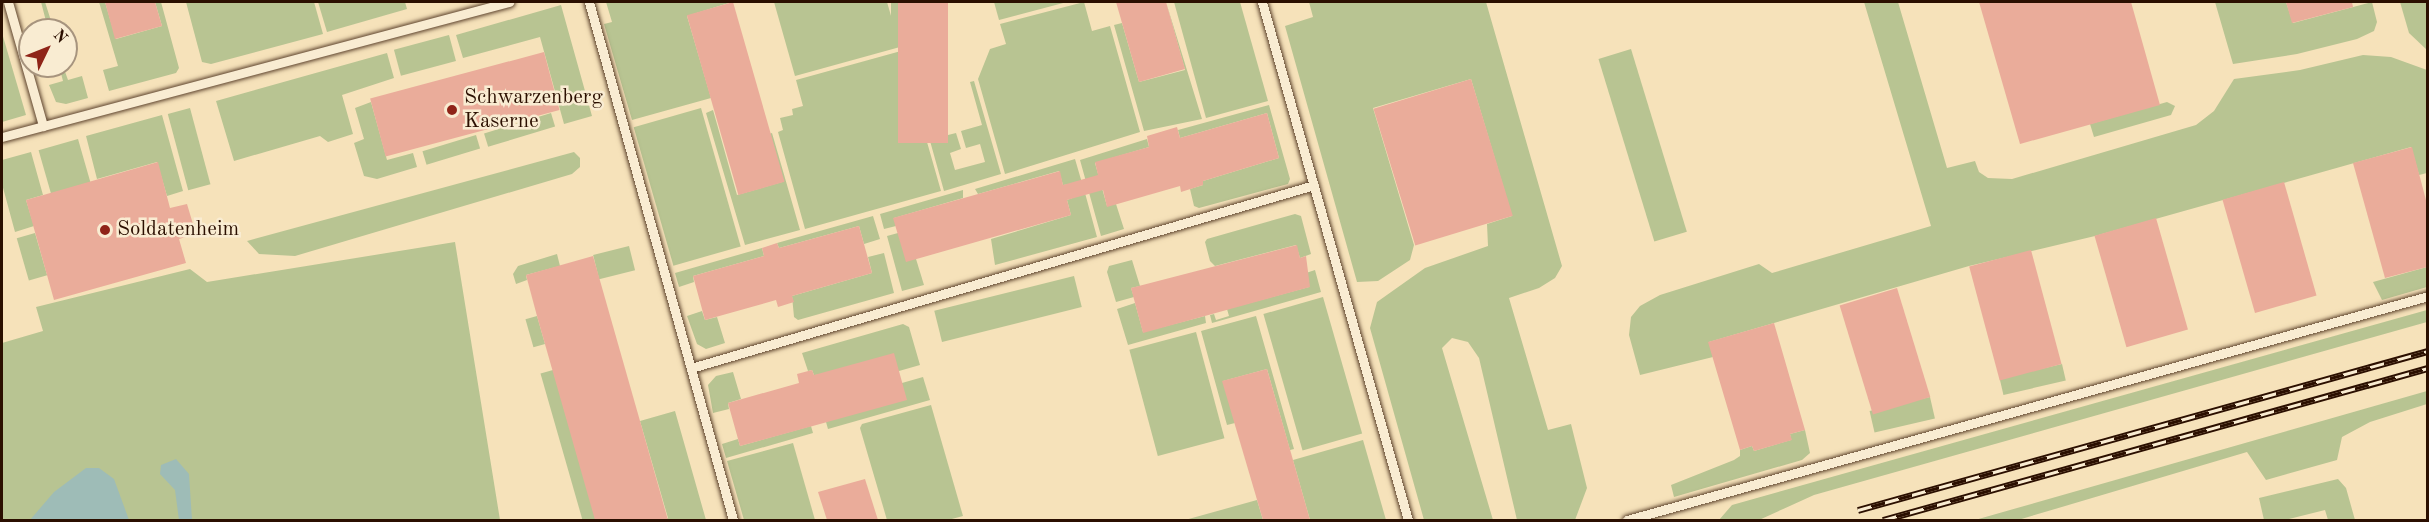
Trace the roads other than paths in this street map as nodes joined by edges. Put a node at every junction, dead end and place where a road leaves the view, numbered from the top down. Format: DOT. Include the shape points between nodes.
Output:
graph roads {
  1 [pos="8,2"];
  2 [pos="509,2"];
  3 [pos="589,2"];
  4 [pos="1262,2"];
  5 [pos="43,126"];
  6 [pos="2,137"];
  7 [pos="1314,185"];
  8 [pos="2427,296"];
  9 [pos="691,368"];
  10 [pos="733,520"];
  11 [pos="1408,520"];
  12 [pos="1627,520"];
  1 -- 5 [label="lane"];
  2 -- 5 [label="lane"];
  3 -- 9 [label="lane"];
  4 -- 7 [label="lane"];
  5 -- 6 [label="lane"];
  7 -- 9 [label="lane"];
  7 -- 11 [label="lane"];
  8 -- 12 [label="lane"];
  9 -- 10 [label="lane"];
}
